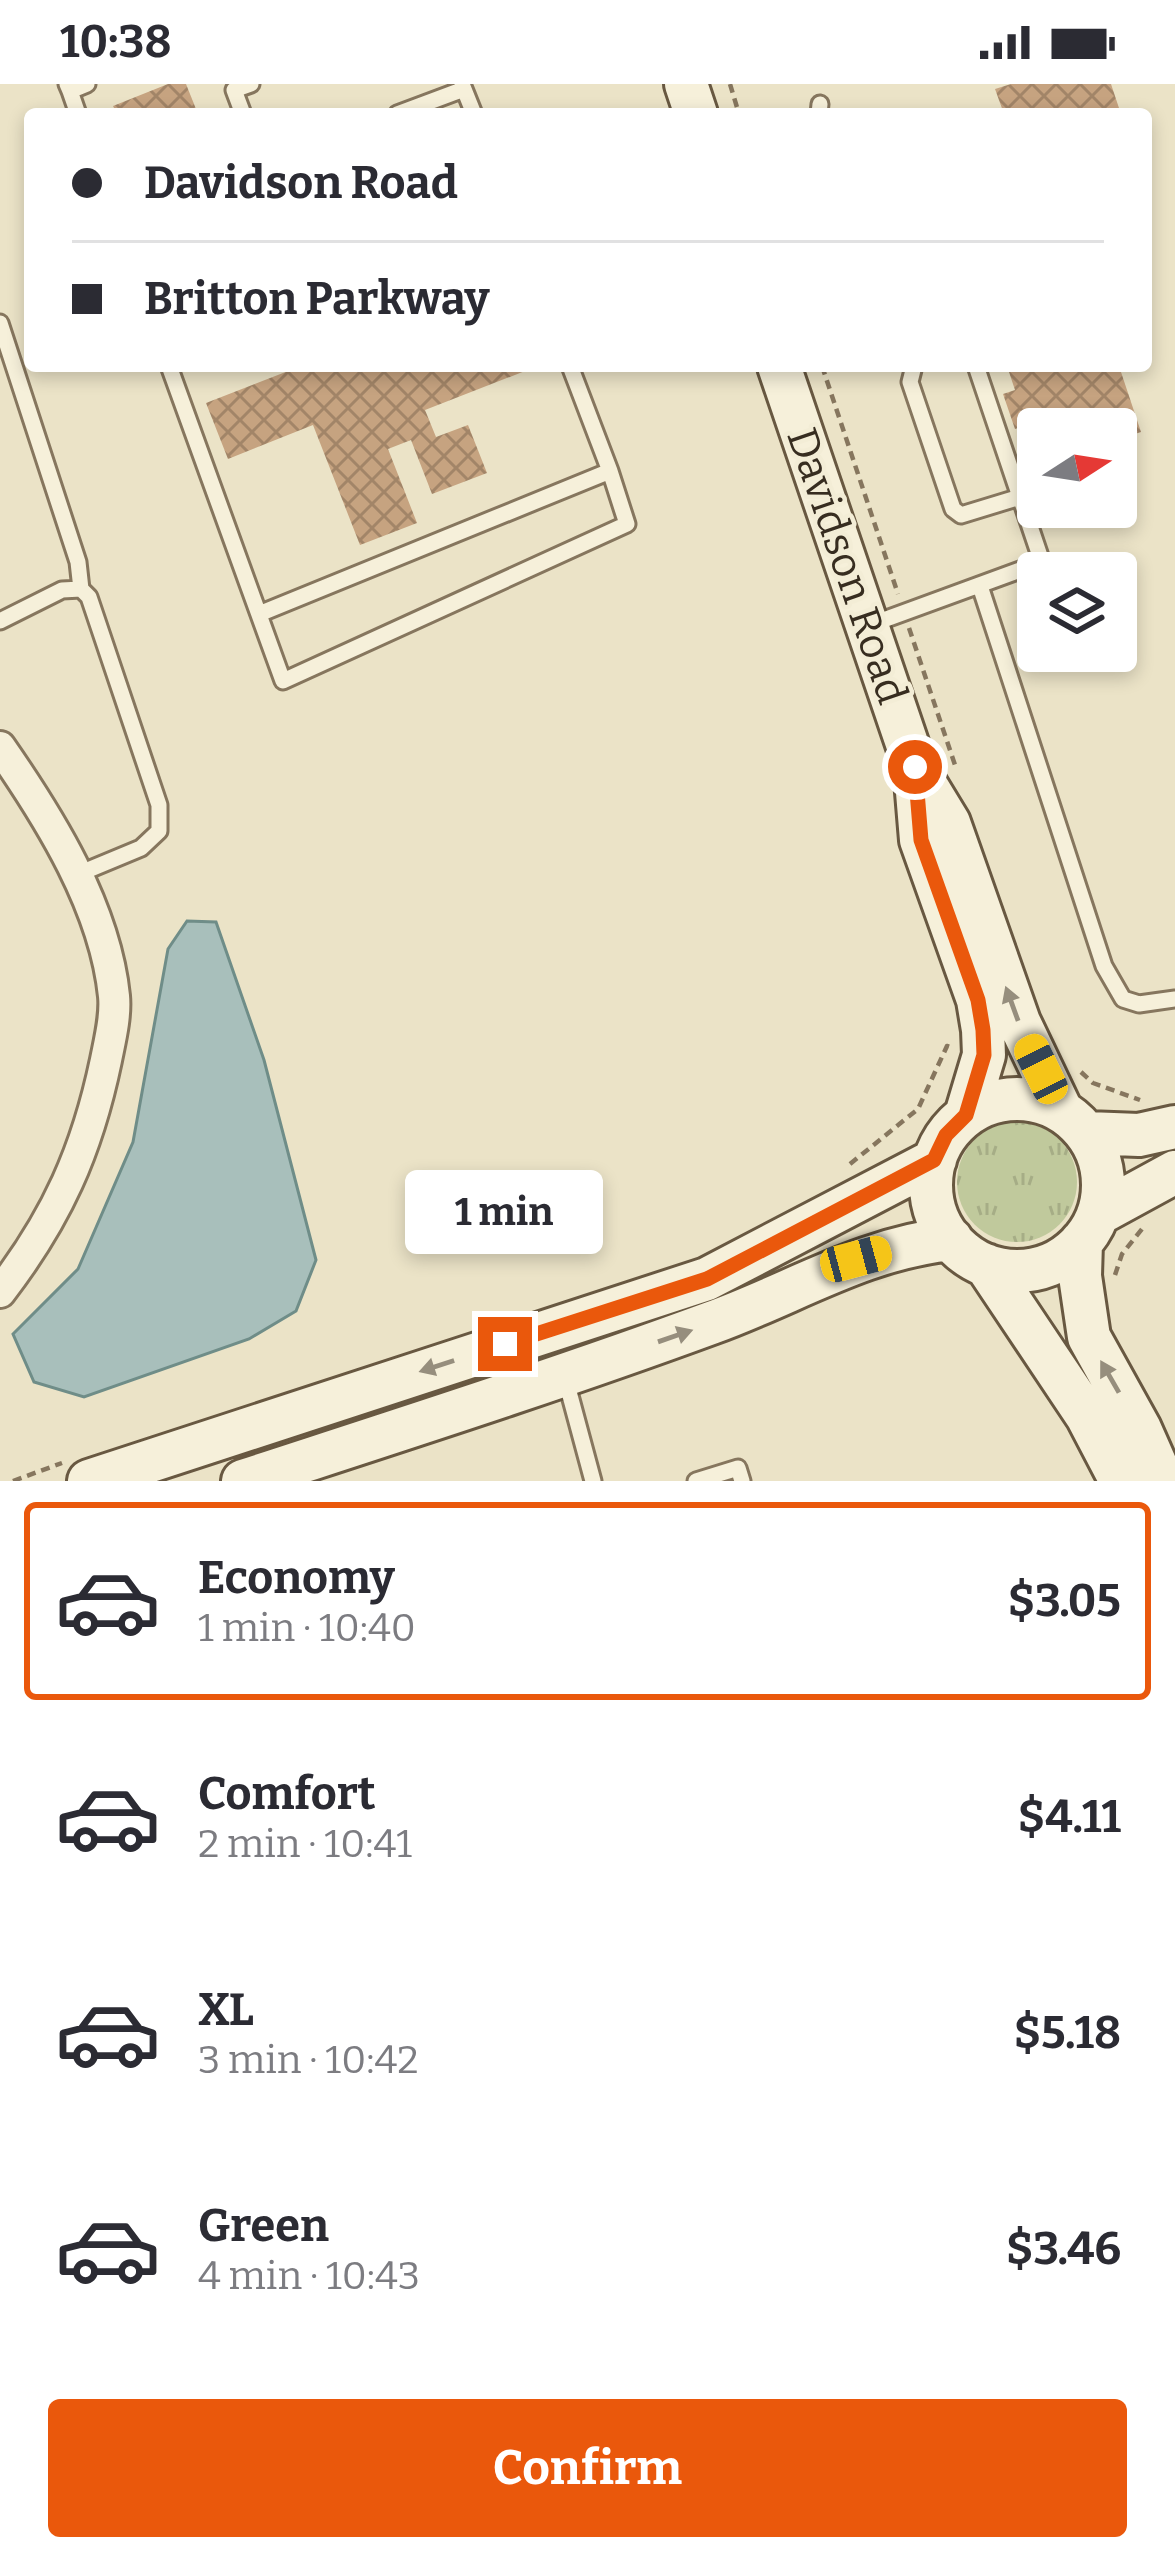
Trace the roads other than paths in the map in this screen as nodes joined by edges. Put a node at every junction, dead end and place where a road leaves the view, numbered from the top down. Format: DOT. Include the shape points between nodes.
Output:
graph roads {
  1 [pos="87,84"];
  2 [pos="251,84"];
  3 [pos="463,86"];
  4 [pos="68,88"];
  5 [pos="241,108"];
  6 [pos="411,108"];
  7 [pos="0,323"];
  8 [pos="172,372"];
  9 [pos="572,372"];
  10 [pos="782,372"];
  11 [pos="912,372"];
  12 [pos="978,372"];
  13 [pos="610,470"];
  14 [pos="1017,488"];
  15 [pos="1017,498"];
  16 [pos="1030,528"];
  17 [pos="980,586"];
  18 [pos="81,589"];
  19 [pos="260,614"];
  20 [pos="886,619"];
  21 [pos="0,621"];
  22 [pos="0,747"];
  23 [pos="936,768"];
  24 [pos="76,875"];
  25 [pos="1175,999"];
  26 [pos="1159,1114"];
  27 [pos="966,1115"];
  28 [pos="1074,1122"];
  29 [pos="934,1160"];
  30 [pos="1175,1172"];
  31 [pos="1090,1228"];
  32 [pos="951,1239"];
  33 [pos="986,1265"];
  34 [pos="0,1292"];
  35 [pos="564,1374"];
  36 [pos="89,1481"];
  37 [pos="243,1481"];
  38 [pos="593,1481"];
  39 [pos="696,1481"];
  40 [pos="742,1481"];
  41 [pos="1120,1481"];
  42 [pos="1163,1481"];
  1 -- 4 [label="lane"];
  2 -- 5 [label="lane" via="234,90"];
  3 -- 6 [label="lane"];
  7 -- 18 [label="lane"];
  8 -- 19 [label="lane"];
  9 -- 13 [label="lane"];
  10 -- 20 [label="main road, Davidson Road"];
  11 -- 15 [label="lane" via="953,509 961,515"];
  12 -- 14 [label="lane"];
  13 -- 19 [label="lane"];
  13 -- 19 [label="lane" via="627,524 283,681"];
  16 -- 17 [label="lane" via="1042,562"];
  17 -- 20 [label="lane"];
  17 -- 25 [label="lane" via="1104,966 1123,999"];
  18 -- 21 [label="lane" via="62,590"];
  18 -- 24 [label="lane" via="159,806 159,831 141,848"];
  20 -- 23 [label="main road, Davidson Road"];
  22 -- 24 [label="street"];
  23 -- 27 [label="main road, Davidson Road" via="921,840 983,1030"];
  28 -- 23 [label="main road, Davidson Road, one-way" via="1019,1022"];
  24 -- 34 [label="street" via="103,937 115,1000 108,1047 78,1166 38,1243"];
  26 -- 28 [label="main road" via="1139,1135"];
  27 -- 28 [label="main road" via="1013,1098 1038,1100"];
  27 -- 29 [label="main road"];
  28 -- 31 [label="main road" via="1099,1159 1103,1186"];
  29 -- 32 [label="main road" via="931,1188"];
  29 -- 36 [label="main road, one-way" via="707,1279"];
  30 -- 31 [label="main road"];
  31 -- 33 [label="main road" via="1047,1266"];
  42 -- 31 [label="main road, one-way" via="1089,1337 1080,1276"];
  32 -- 33 [label="main road"];
  35 -- 32 [label="main road, one-way" via="715,1322 856,1259"];
  33 -- 41 [label="main road" via="1087,1416"];
  35 -- 37 [label="main road"];
  35 -- 38 [label="lane"];
  39 -- 40 [label="lane" via="738,1468"];
}
